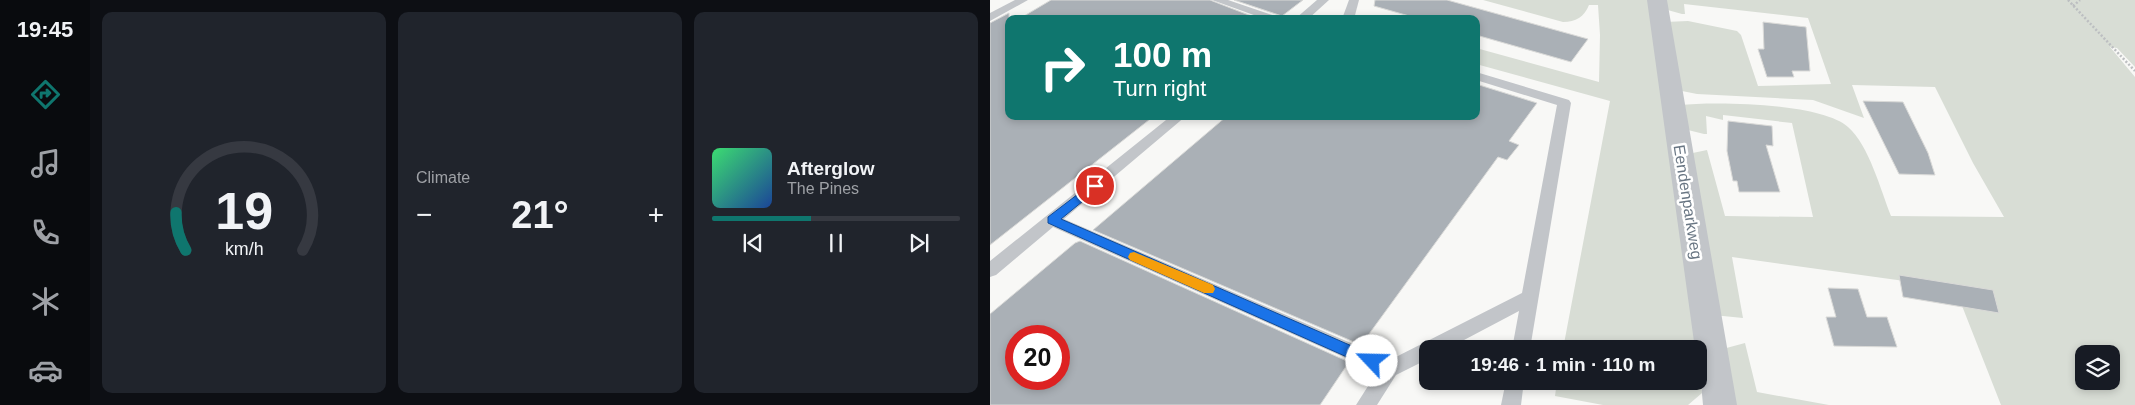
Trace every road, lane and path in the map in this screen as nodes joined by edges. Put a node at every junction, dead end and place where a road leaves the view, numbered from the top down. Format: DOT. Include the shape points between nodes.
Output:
graph roads {
  1 [pos="1023,0"];
  2 [pos="1217,0"];
  3 [pos="1324,0"];
  4 [pos="1354,0"];
  5 [pos="1657,0"];
  6 [pos="2068,0"];
  7 [pos="2080,0"];
  8 [pos="2073,6"];
  9 [pos="1265,15"];
  10 [pos="1306,15"];
  11 [pos="1349,15"];
  12 [pos="990,18"];
  13 [pos="2135,71"];
  14 [pos="1480,77"];
  15 [pos="1175,120"];
  16 [pos="1052,220"];
  17 [pos="990,270"];
  18 [pos="1530,297"];
  19 [pos="1446,340"];
  20 [pos="1522,340"];
  21 [pos="1419,354"];
  22 [pos="1390,369"];
  23 [pos="1513,390"];
  24 [pos="1366,405"];
  25 [pos="1510,405"];
  26 [pos="1720,405"];
  1 -- 12 [label="lane"];
  2 -- 9 [label="lane"];
  3 -- 10 [label="lane"];
  4 -- 11 [label="lane"];
  5 -- 26 [label="street, Eendenparkweg"];
  6 -- 8 [label="path"];
  7 -- 8 [label="path"];
  8 -- 13 [label="path"];
  14 -- 18 [label="lane" via="1564,103"];
  15 -- 16 [label="lane"];
  16 -- 17 [label="lane"];
  16 -- 22 [label="lane"];
  18 -- 19 [label="lane"];
  18 -- 20 [label="lane"];
  21 -- 22 [label="lane"];
  22 -- 24 [label="lane"];
  23 -- 25 [label="lane"];
}
